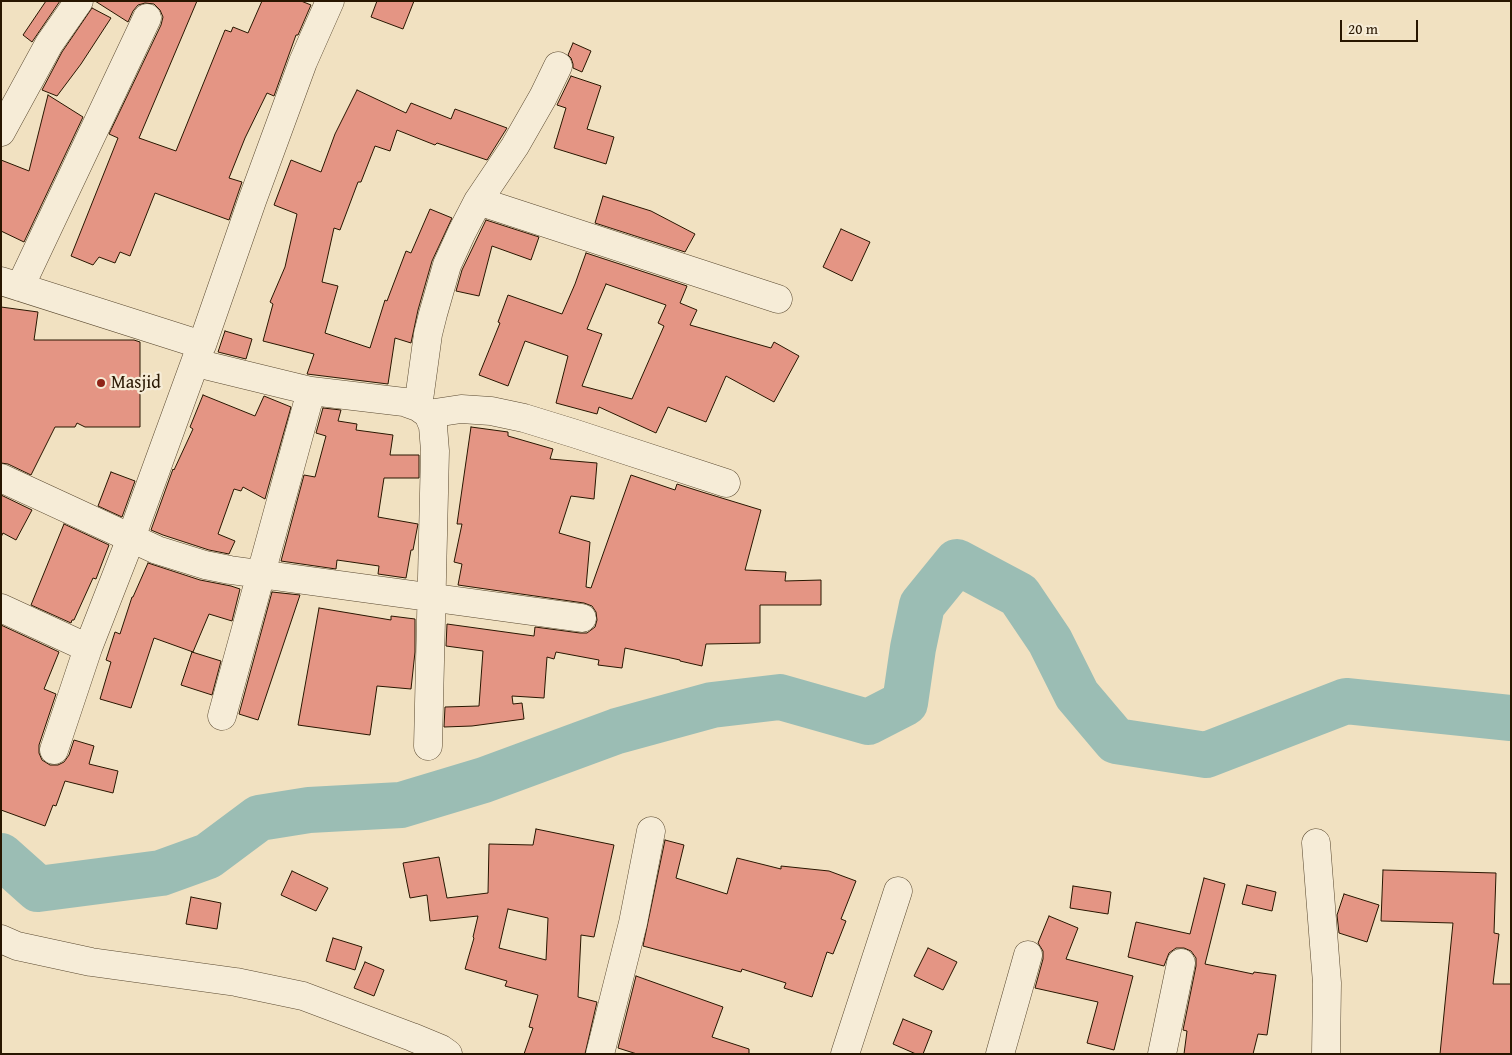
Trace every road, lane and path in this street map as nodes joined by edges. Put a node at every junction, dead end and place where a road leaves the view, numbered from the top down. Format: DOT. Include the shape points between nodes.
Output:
graph roads {
  1 [pos="79,1"];
  2 [pos="330,1"];
  3 [pos="147,18"];
  4 [pos="558,66"];
  5 [pos="1,132"];
  6 [pos="478,201"];
  7 [pos="11,284"];
  8 [pos="778,299"];
  9 [pos="199,354"];
  10 [pos="311,392"];
  11 [pos="423,410"];
  12 [pos="1,478"];
  13 [pos="726,483"];
  14 [pos="132,538"];
  15 [pos="261,575"];
  16 [pos="432,599"];
  17 [pos="1,608"];
  18 [pos="582,618"];
  19 [pos="88,648"];
  20 [pos="222,716"];
  21 [pos="428,746"];
  22 [pos="54,750"];
  23 [pos="651,831"];
  24 [pos="1316,843"];
  25 [pos="898,891"];
  26 [pos="1,939"];
  27 [pos="1028,955"];
  28 [pos="1181,964"];
  29 [pos="448,1054"];
  30 [pos="600,1054"];
  31 [pos="845,1054"];
  32 [pos="1000,1054"];
  33 [pos="1162,1054"];
  34 [pos="1326,1054"];
  1 -- 5 [label="street" via="49,44"];
  2 -- 9 [label="street" via="303,62"];
  3 -- 7 [label="street"];
  4 -- 6 [label="street" via="515,146"];
  6 -- 8 [label="street"];
  6 -- 11 [label="street" via="447,265 433,314 428,334"];
  7 -- 9 [label="street"];
  9 -- 10 [label="street"];
  9 -- 14 [label="street"];
  10 -- 11 [label="street" via="404,402"];
  10 -- 15 [label="street"];
  11 -- 13 [label="street" via="491,411 524,418"];
  11 -- 16 [label="street" via="433,426 435,450"];
  12 -- 14 [label="street"];
  14 -- 15 [label="street" via="157,550 205,565"];
  14 -- 19 [label="street"];
  15 -- 16 [label="street"];
  15 -- 20 [label="street"];
  16 -- 18 [label="street"];
  16 -- 21 [label="street"];
  17 -- 19 [label="street"];
  19 -- 22 [label="street"];
  23 -- 30 [label="street"];
  24 -- 34 [label="street" via="1327,983"];
  25 -- 31 [label="street"];
  26 -- 29 [label="street" via="17,946 91,962 236,982 303,996"];
  27 -- 32 [label="street"];
  28 -- 33 [label="street"];
}
